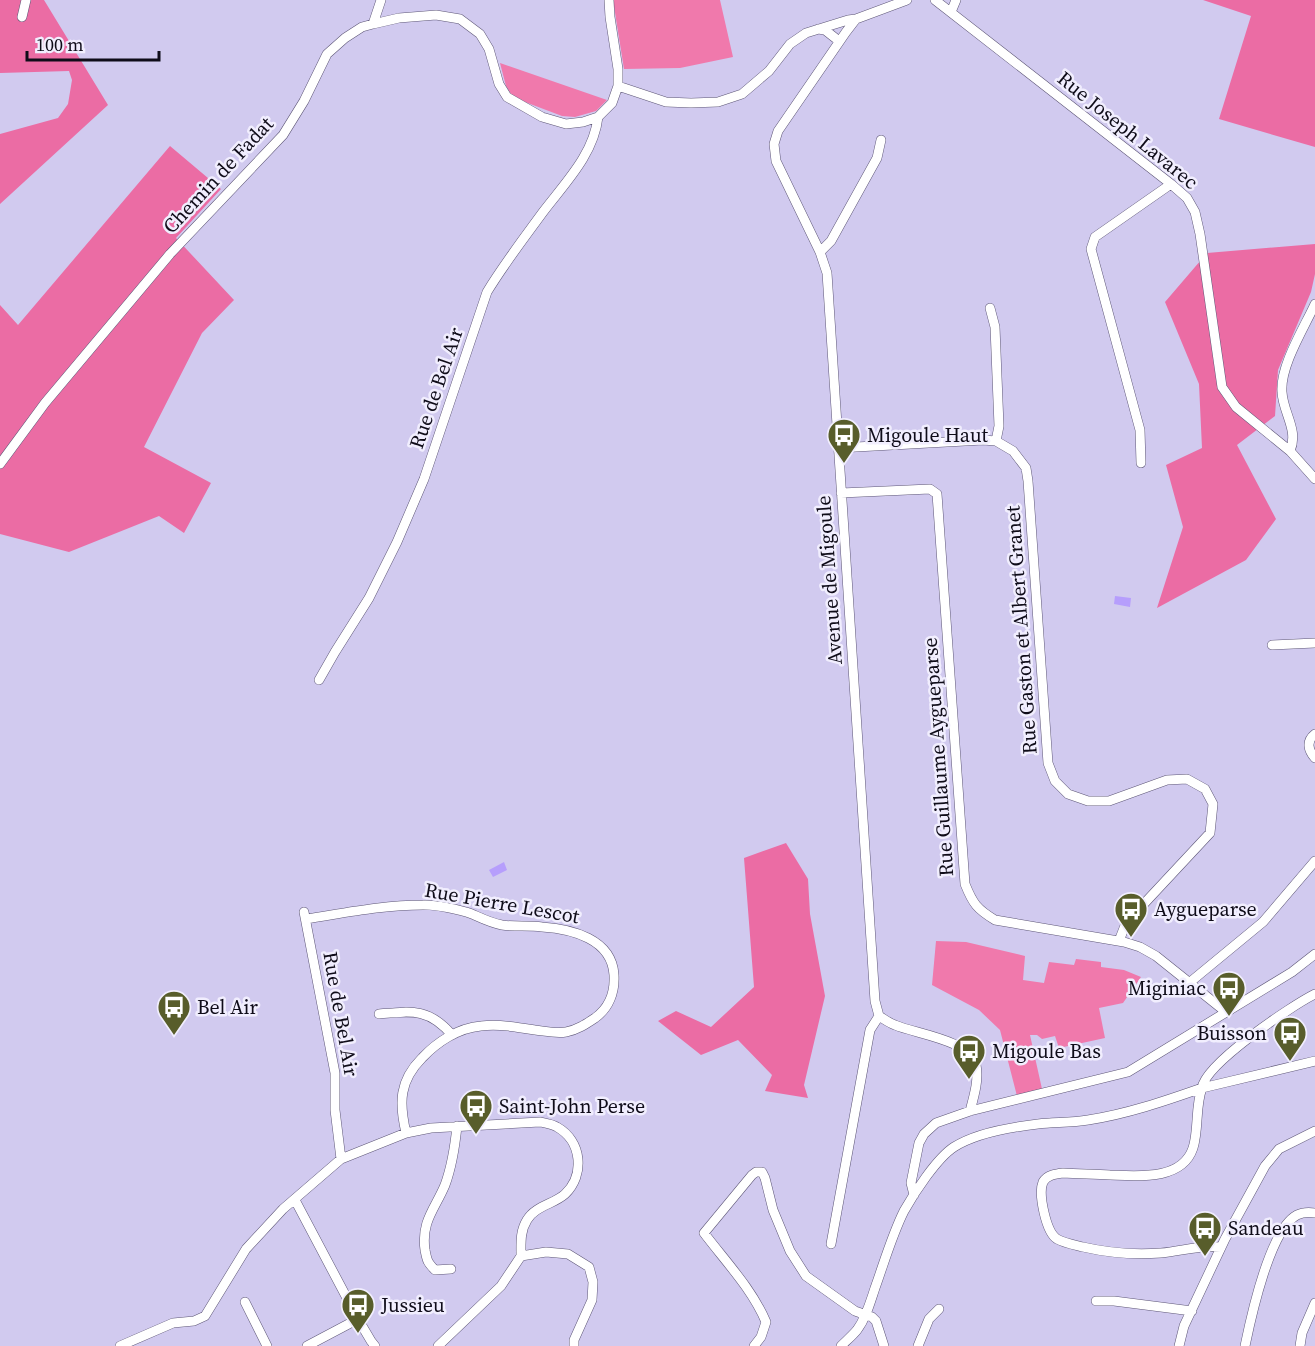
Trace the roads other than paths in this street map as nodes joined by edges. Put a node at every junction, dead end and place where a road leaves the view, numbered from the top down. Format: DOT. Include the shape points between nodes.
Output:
graph roads {
  1 [pos="26,0"];
  2 [pos="381,0"];
  3 [pos="609,0"];
  4 [pos="907,0"];
  5 [pos="935,0"];
  6 [pos="956,0"];
  7 [pos="951,12"];
  8 [pos="22,17"];
  9 [pos="856,19"];
  10 [pos="373,24"];
  11 [pos="818,29"];
  12 [pos="839,41"];
  13 [pos="618,86"];
  14 [pos="598,117"];
  15 [pos="881,140"];
  16 [pos="1171,184"];
  17 [pos="820,252"];
  18 [pos="1315,304"];
  19 [pos="990,308"];
  20 [pos="996,441"];
  21 [pos="838,448"];
  22 [pos="1290,451"];
  23 [pos="0,464"];
  24 [pos="1141,464"];
  25 [pos="1315,479"];
  26 [pos="841,493"];
  27 [pos="1315,643"];
  28 [pos="1272,645"];
  29 [pos="319,680"];
  30 [pos="1315,734"];
  31 [pos="1315,758"];
  32 [pos="1315,861"];
  33 [pos="305,915"];
  34 [pos="1119,941"];
  35 [pos="1315,954"];
  36 [pos="1189,983"];
  37 [pos="1315,994"];
  38 [pos="1226,1012"];
  39 [pos="379,1014"];
  40 [pos="879,1016"];
  41 [pos="452,1035"];
  42 [pos="1315,1060"];
  43 [pos="1202,1089"];
  44 [pos="970,1111"];
  45 [pos="457,1126"];
  46 [pos="1315,1131"];
  47 [pos="406,1133"];
  48 [pos="341,1159"];
  49 [pos="914,1195"];
  50 [pos="295,1200"];
  51 [pos="1315,1213"];
  52 [pos="831,1245"];
  53 [pos="1221,1247"];
  54 [pos="521,1256"];
  55 [pos="451,1269"];
  56 [pos="1096,1301"];
  57 [pos="245,1302"];
  58 [pos="1315,1303"];
  59 [pos="939,1309"];
  60 [pos="1192,1311"];
  61 [pos="866,1315"];
  62 [pos="358,1319"];
  63 [pos="120,1346"];
  64 [pos="267,1346"];
  65 [pos="307,1346"];
  66 [pos="375,1346"];
  67 [pos="438,1346"];
  68 [pos="574,1346"];
  69 [pos="754,1346"];
  70 [pos="841,1346"];
  71 [pos="884,1346"];
  72 [pos="918,1346"];
  73 [pos="1179,1346"];
  74 [pos="1245,1346"];
  75 [pos="1300,1346"];
  1 -- 8 [label="street"];
  2 -- 10 [label="street"];
  3 -- 13 [label="street"];
  4 -- 9 [label="street"];
  5 -- 7 [label="street, Rue Joseph Lavarec"];
  6 -- 7 [label="street"];
  7 -- 16 [label="street, Rue Joseph Lavarec"];
  9 -- 11 [label="street"];
  9 -- 12 [label="street, Avenue de Migoule"];
  10 -- 14 [label="street, Chemin de Fadat" via="436,15 460,19 480,34 507,97 542,117 566,124"];
  10 -- 23 [label="street, Chemin de Fadat" via="345,38 327,54 283,135 170,254 45,403"];
  11 -- 12 [label="street"];
  11 -- 13 [label="street" via="790,44 770,71 742,94 718,102 666,102"];
  12 -- 17 [label="street, Avenue de Migoule" via="778,131 774,144 776,161"];
  13 -- 14 [label="street" via="612,103"];
  14 -- 29 [label="street, Rue de Bel Air" via="597,130 585,157 487,292 424,479 397,542 369,598"];
  15 -- 17 [label="street" via="877,158 831,241"];
  16 -- 22 [label="street, Rue Joseph Lavarec" via="1187,198 1195,212 1222,387 1236,407"];
  16 -- 24 [label="street" via="1095,237 1091,249 1140,430"];
  17 -- 21 [label="street, Avenue de Migoule" via="827,273"];
  18 -- 22 [label="street" via="1284,370 1281,393 1294,436"];
  19 -- 20 [label="street" via="995,327 999,426"];
  20 -- 21 [label="street"];
  20 -- 34 [label="street, Rue Gaston et Albert Granet" via="1013,451 1026,468 1048,763 1055,781 1068,794 1089,801 1109,801 1167,780 1187,779 1205,789 1214,804 1210,833 1126,923"];
  21 -- 26 [label="street, Avenue de Migoule"];
  22 -- 25 [label="street, Rue Joseph Lavarec"];
  26 -- 34 [label="street, Rue Guillaume Aygueparse" via="930,489 937,494 965,884 971,898 981,912 995,920"];
  26 -- 40 [label="street, Avenue de Migoule"];
  27 -- 28 [label="street"];
  30 -- 31 [label="street" via="1308,745"];
  32 -- 36 [label="street" via="1263,922"];
  33 -- 41 [label="street, Rue Pierre Lescot" via="426,904 502,925 568,930 604,949 614,966 611,998 600,1014 581,1027 552,1032 503,1025 478,1026"];
  33 -- 48 [label="street, Rue de Bel Air" via="335,1073"];
  34 -- 36 [label="street, Rue Guillaume Aygueparse" via="1156,956"];
  35 -- 38 [label="street"];
  36 -- 38 [label="street, Rue Guillaume Aygueparse"];
  37 -- 43 [label="street" via="1256,1032 1214,1068"];
  38 -- 44 [label="street" via="1128,1072"];
  39 -- 41 [label="street" via="418,1012 434,1017"];
  40 -- 44 [label="street" via="894,1025 958,1045 971,1054 977,1078"];
  40 -- 52 [label="street" via="870,1030"];
  41 -- 47 [label="street, Rue Pierre Lescot" via="430,1050 405,1081 401,1101"];
  42 -- 43 [label="street"];
  43 -- 49 [label="street" via="1101,1118 1039,1124 975,1137 948,1151"];
  43 -- 53 [label="street" via="1193,1148 1177,1168 1142,1176 1054,1174 1043,1183 1042,1197 1051,1233 1056,1239 1075,1245 1119,1254 1162,1253 1205,1245"];
  44 -- 49 [label="street" via="936,1123 924,1134 911,1183"];
  45 -- 47 [label="street"];
  45 -- 54 [label="street" via="540,1122 556,1126 576,1148 579,1165 575,1181 564,1195 527,1218 521,1235"];
  45 -- 55 [label="street" via="445,1185 427,1220 424,1240 428,1263 435,1270"];
  46 -- 53 [label="street" via="1279,1149 1265,1166"];
  47 -- 48 [label="street"];
  48 -- 50 [label="street"];
  49 -- 61 [label="street" via="896,1230"];
  50 -- 62 [label="street"];
  50 -- 63 [label="street" via="246,1249 205,1316 172,1323"];
  51 -- 74 [label="street" via="1298,1214 1278,1238 1254,1305"];
  53 -- 60 [label="street"];
  54 -- 67 [label="street" via="501,1286"];
  54 -- 68 [label="street" via="568,1254 589,1267 592,1300"];
  56 -- 60 [label="street"];
  57 -- 64 [label="street"];
  58 -- 75 [label="street"];
  59 -- 72 [label="street" via="928,1319"];
  60 -- 73 [label="street"];
  61 -- 69 [label="street" via="806,1276 790,1251 765,1178 762,1172 756,1172 704,1233 760,1308 766,1322"];
  61 -- 70 [label="street"];
  61 -- 71 [label="street" via="876,1321"];
  62 -- 65 [label="street"];
  62 -- 66 [label="street"];
}
